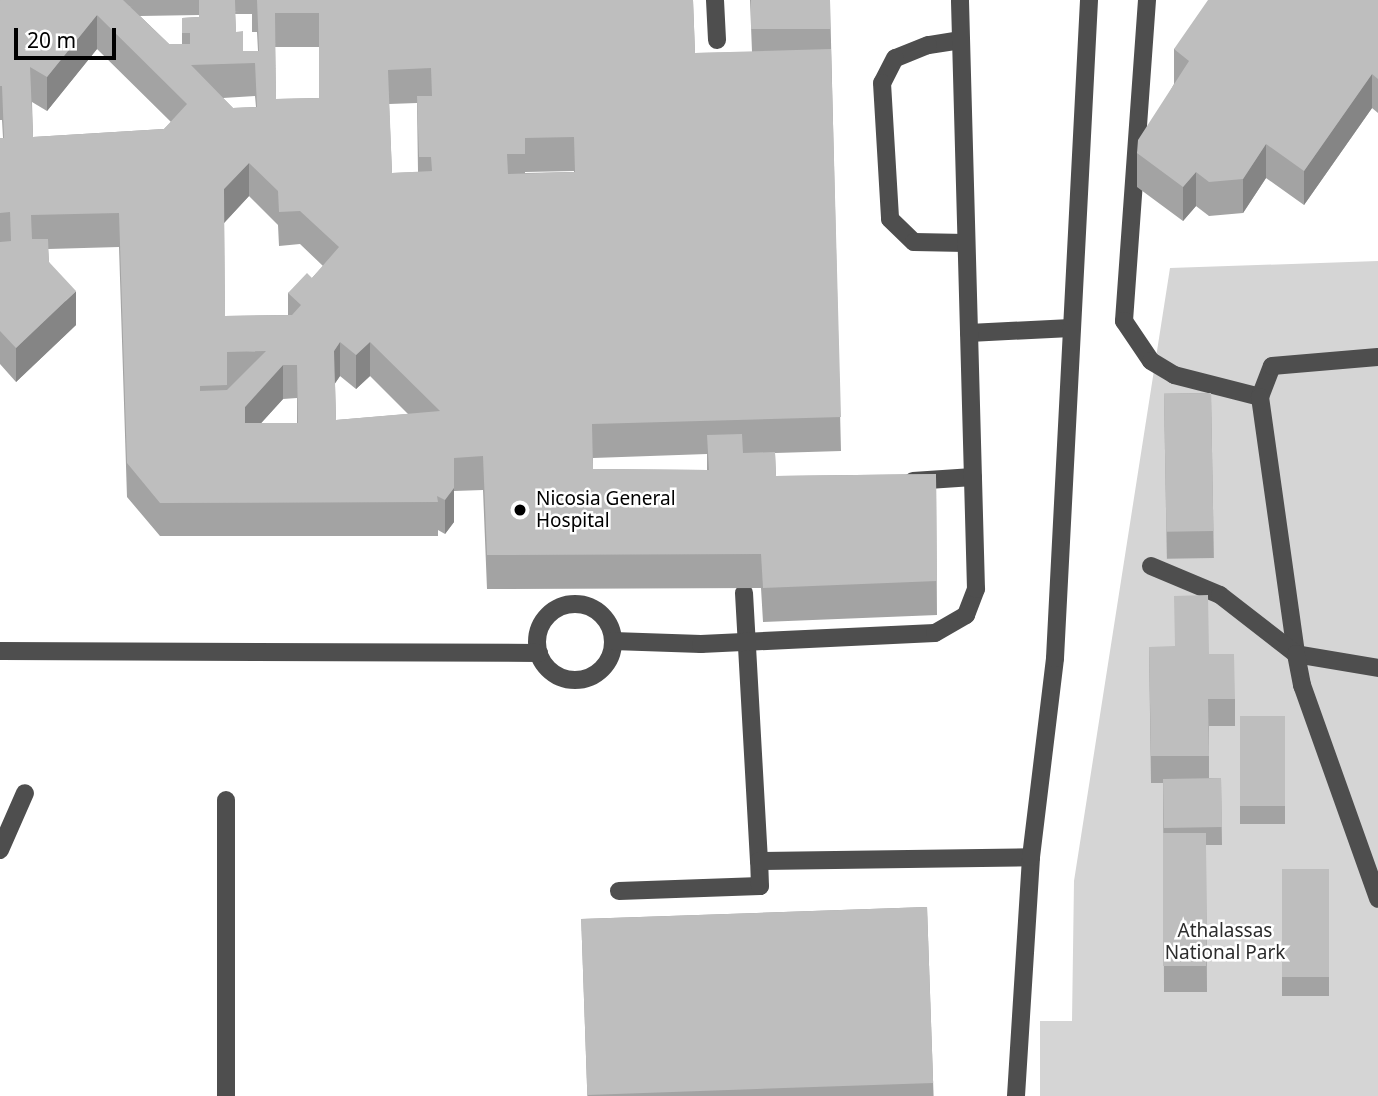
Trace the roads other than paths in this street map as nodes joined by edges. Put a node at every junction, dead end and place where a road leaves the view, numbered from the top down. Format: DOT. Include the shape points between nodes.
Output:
graph roads {
  1 [pos="715,0"];
  2 [pos="960,0"];
  3 [pos="1090,0"];
  4 [pos="1147,0"];
  5 [pos="717,40"];
  6 [pos="961,40"];
  7 [pos="966,243"];
  8 [pos="1071,328"];
  9 [pos="969,333"];
  10 [pos="1378,357"];
  11 [pos="1260,397"];
  12 [pos="973,477"];
  13 [pos="889,483"];
  14 [pos="1151,566"];
  15 [pos="744,593"];
  16 [pos="613,641"];
  17 [pos="0,651"];
  18 [pos="539,653"];
  19 [pos="1296,654"];
  20 [pos="1378,668"];
  21 [pos="25,793"];
  22 [pos="226,800"];
  23 [pos="0,850"];
  24 [pos="1031,857"];
  25 [pos="759,861"];
  26 [pos="618,891"];
  27 [pos="1378,899"];
  28 [pos="226,1096"];
  29 [pos="1016,1096"];
  1 -- 5 [label="street"];
  2 -- 6 [label="street"];
  3 -- 8 [label="street"];
  4 -- 11 [label="street" via="1124,321 1151,361 1174,375"];
  6 -- 7 [label="street"];
  6 -- 7 [label="street" via="928,45 895,58 883,83 890,219 914,242"];
  7 -- 9 [label="street"];
  8 -- 9 [label="street"];
  8 -- 24 [label="street" via="1055,658"];
  9 -- 12 [label="street"];
  10 -- 11 [label="street" via="1272,366"];
  11 -- 19 [label="street"];
  12 -- 13 [label="street"];
  12 -- 16 [label="street" via="976,589 967,615 935,633 701,644"];
  14 -- 19 [label="street" via="1220,595"];
  15 -- 25 [label="street"];
  16 -- 18 [label="street" via="606,664 587,678 575,680 552,673"];
  16 -- 18 [label="street" via="610,628 594,609 569,605 547,617 537,640"];
  17 -- 18 [label="street"];
  19 -- 20 [label="street"];
  19 -- 27 [label="street" via="1302,685"];
  21 -- 23 [label="street"];
  22 -- 28 [label="street"];
  24 -- 25 [label="street"];
  24 -- 29 [label="street"];
  25 -- 26 [label="street" via="760,886"];
}
